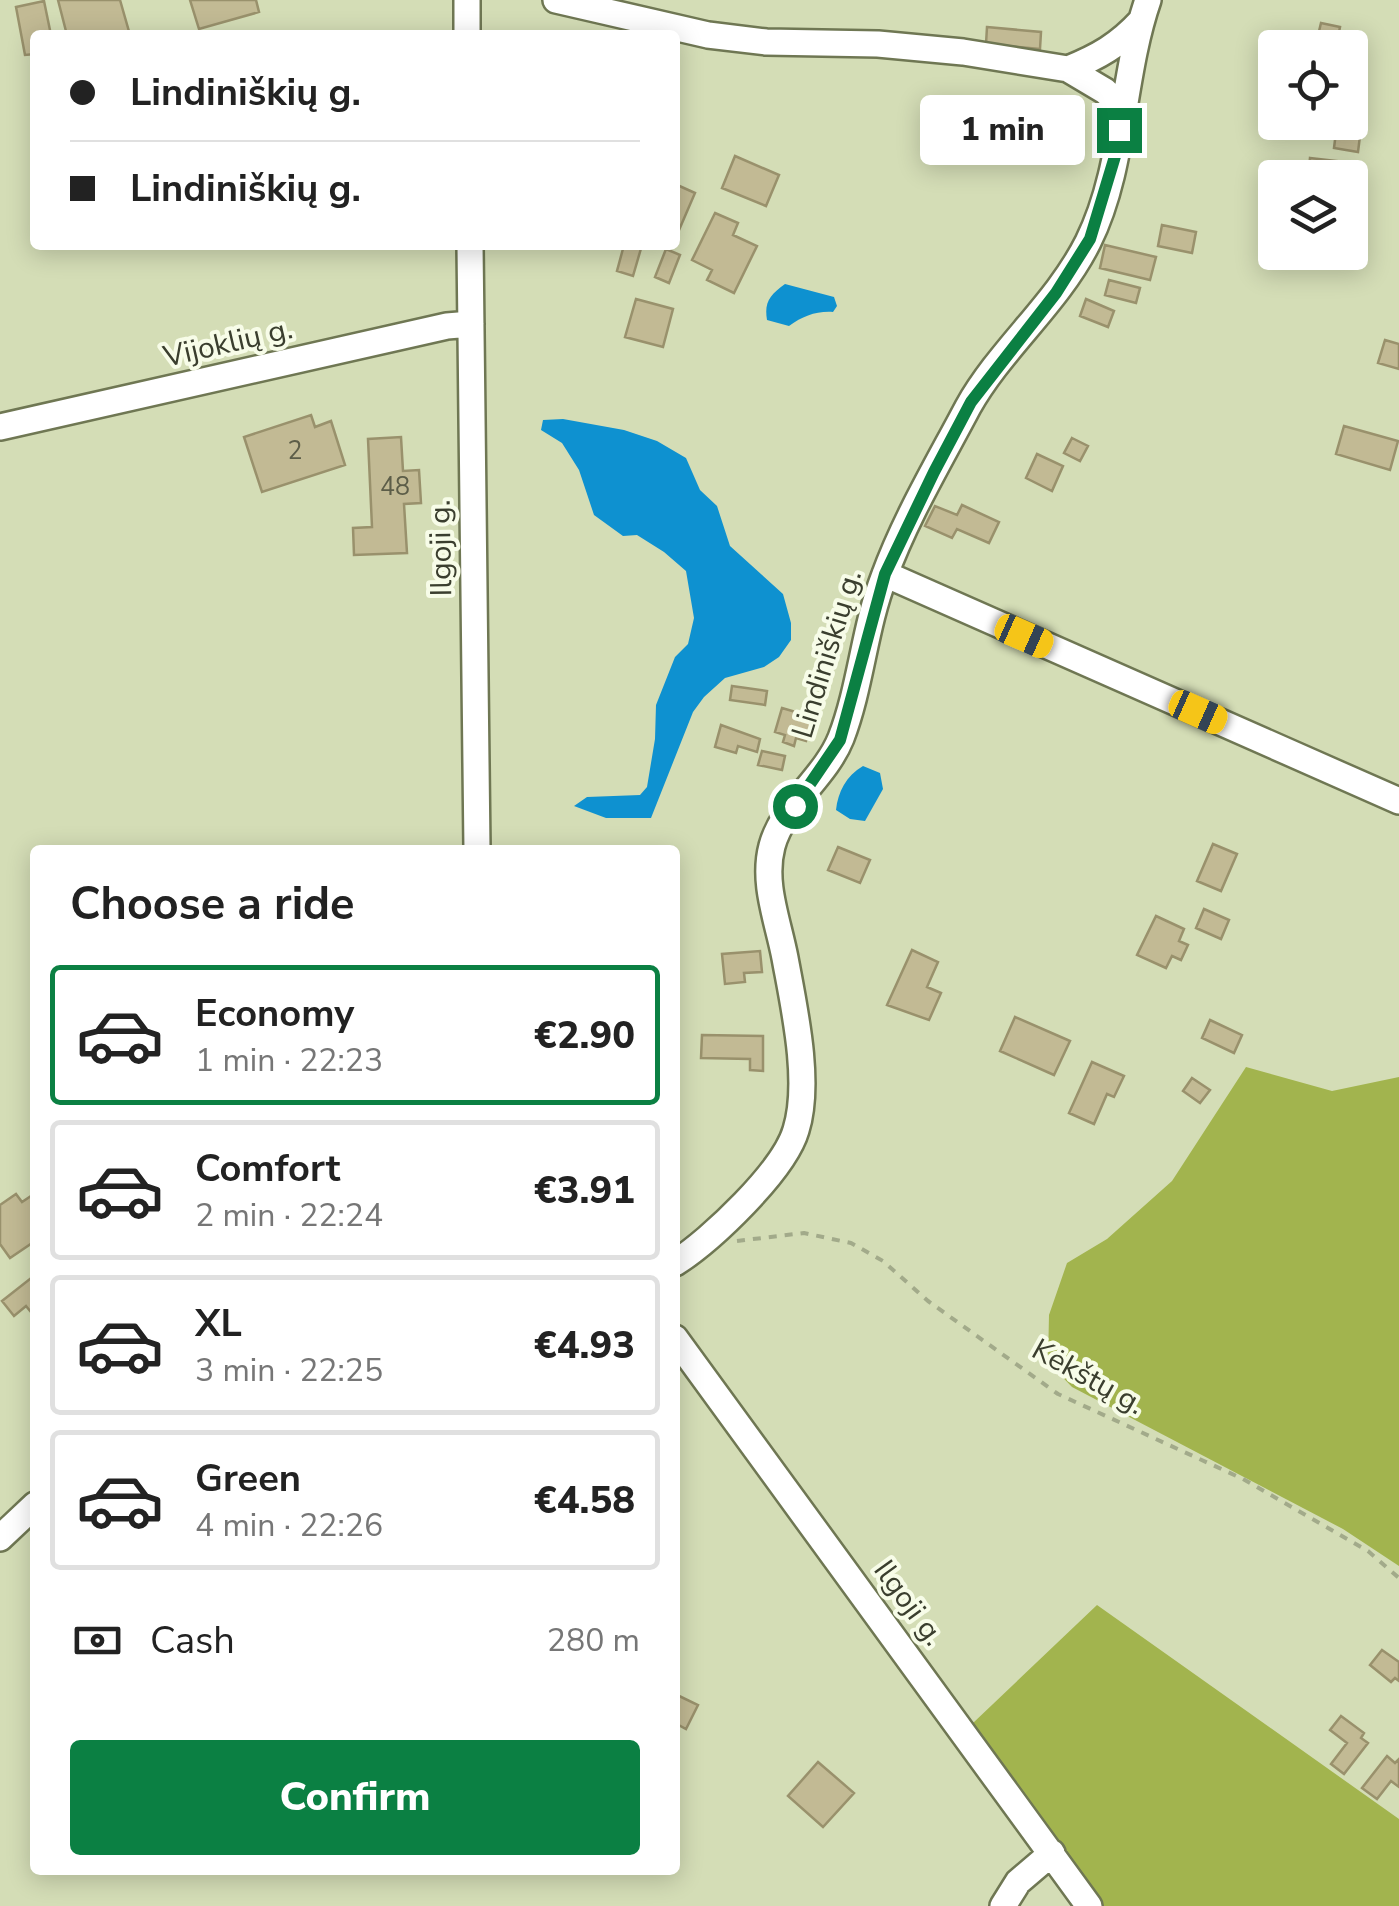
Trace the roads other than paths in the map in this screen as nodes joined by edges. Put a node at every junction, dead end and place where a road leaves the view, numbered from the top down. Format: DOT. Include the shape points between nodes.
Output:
graph roads {
  1 [pos="466,0"];
  2 [pos="556,0"];
  3 [pos="1145,10"];
  4 [pos="467,30"];
  5 [pos="1068,69"];
  6 [pos="1122,107"];
  7 [pos="470,250"];
  8 [pos="471,324"];
  9 [pos="0,427"];
  10 [pos="885,574"];
  11 [pos="1399,800"];
  12 [pos="478,845"];
  13 [pos="680,1259"];
  14 [pos="680,1345"];
  15 [pos="30,1510"];
  16 [pos="0,1538"];
  17 [pos="1052,1854"];
  18 [pos="1003,1906"];
  19 [pos="1089,1906"];
  1 -- 4 [label="street"];
  2 -- 5 [label="street" via="708,35 963,52"];
  3 -- 5 [label="street" via="1122,42"];
  3 -- 6 [label="street, Lindiniškių g."];
  5 -- 6 [label="street"];
  6 -- 10 [label="street, Lindiniškių g." via="1116,153 1090,239 971,402"];
  7 -- 8 [label="street, Ilgoji g."];
  8 -- 9 [label="street, Vijoklių g."];
  8 -- 12 [label="street, Ilgoji g."];
  10 -- 11 [label="street"];
  10 -- 13 [label="street, Lindiniškių g." via="840,740 780,825 768,863 800,1056 796,1130 783,1157 744,1202"];
  14 -- 17 [label="street, Ilgoji g."];
  15 -- 16 [label="street"];
  17 -- 18 [label="street" via="1018,1882"];
  17 -- 19 [label="street, Ilgoji g."];
}
